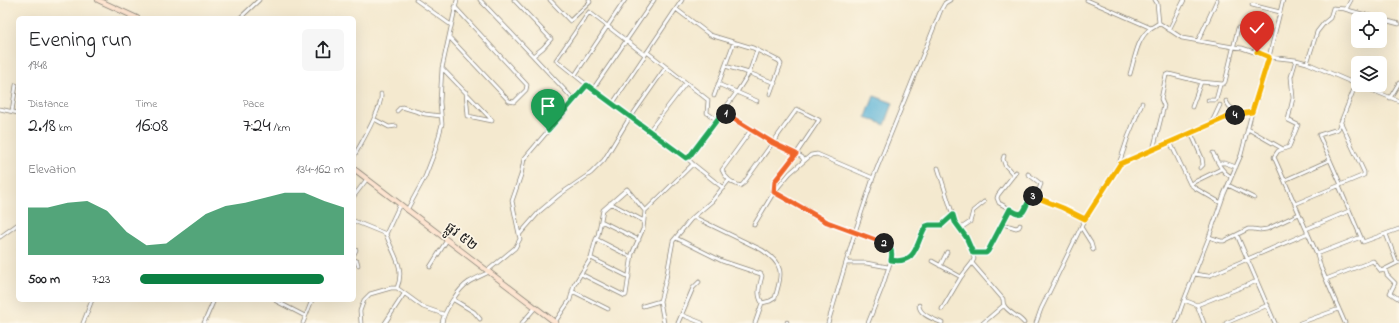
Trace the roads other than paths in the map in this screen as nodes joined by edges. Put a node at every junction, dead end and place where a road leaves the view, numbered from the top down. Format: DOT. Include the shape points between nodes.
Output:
graph roads {
  1 [pos="98,0"];
  2 [pos="259,0"];
  3 [pos="416,0"];
  4 [pos="457,0"];
  5 [pos="480,0"];
  6 [pos="514,0"];
  7 [pos="550,0"];
  8 [pos="589,0"];
  9 [pos="625,0"];
  10 [pos="654,0"];
  11 [pos="682,0"];
  12 [pos="950,0"];
  13 [pos="1086,0"];
  14 [pos="1155,0"];
  15 [pos="1184,0"];
  16 [pos="1217,0"];
  17 [pos="1283,0"];
  18 [pos="1351,0"];
  19 [pos="1252,5"];
  20 [pos="455,7"];
  21 [pos="676,10"];
  22 [pos="1344,10"];
  23 [pos="1280,12"];
  24 [pos="133,16"];
  25 [pos="242,16"];
  26 [pos="1159,23"];
  27 [pos="1399,24"];
  28 [pos="451,25"];
  29 [pos="607,25"];
  30 [pos="1151,28"];
  31 [pos="1238,28"];
  32 [pos="1169,30"];
  33 [pos="449,37"];
  34 [pos="627,40"];
  35 [pos="1198,41"];
  36 [pos="734,42"];
  37 [pos="1233,48"];
  38 [pos="757,50"];
  39 [pos="646,53"];
  40 [pos="533,56"];
  41 [pos="1269,57"];
  42 [pos="1296,60"];
  43 [pos="1308,63"];
  44 [pos="725,66"];
  45 [pos="666,67"];
  46 [pos="442,68"];
  47 [pos="749,73"];
  48 [pos="1130,74"];
  49 [pos="575,75"];
  50 [pos="1351,81"];
  51 [pos="1200,82"];
  52 [pos="686,83"];
  53 [pos="775,83"];
  54 [pos="1399,83"];
  55 [pos="718,84"];
  56 [pos="16,85"];
  57 [pos="587,85"];
  58 [pos="1220,85"];
  59 [pos="593,89"];
  60 [pos="466,92"];
  61 [pos="737,92"];
  62 [pos="1355,92"];
  63 [pos="1376,92"];
  64 [pos="381,94"];
  65 [pos="770,94"];
  66 [pos="714,96"];
  67 [pos="1390,98"];
  68 [pos="574,100"];
  69 [pos="1208,100"];
  70 [pos="757,101"];
  71 [pos="1226,101"];
  72 [pos="1399,102"];
  73 [pos="613,103"];
  74 [pos="1142,103"];
  75 [pos="1220,105"];
  76 [pos="1192,107"];
  77 [pos="0,109"];
  78 [pos="12,111"];
  79 [pos="397,111"];
  80 [pos="16,112"];
  81 [pos="723,112"];
  82 [pos="1252,112"];
  83 [pos="1239,114"];
  84 [pos="442,116"];
  85 [pos="631,117"];
  86 [pos="374,119"];
  87 [pos="717,120"];
  88 [pos="1341,123"];
  89 [pos="1211,124"];
  90 [pos="396,126"];
  91 [pos="1248,129"];
  92 [pos="751,130"];
  93 [pos="649,131"];
  94 [pos="1191,133"];
  95 [pos="1170,142"];
  96 [pos="773,143"];
  97 [pos="356,148"];
  98 [pos="1283,149"];
  99 [pos="1153,150"];
  100 [pos="1213,153"];
  101 [pos="796,154"];
  102 [pos="1004,156"];
  103 [pos="687,158"];
  104 [pos="1330,160"];
  105 [pos="804,161"];
  106 [pos="1218,163"];
  107 [pos="693,164"];
  108 [pos="1120,164"];
  109 [pos="1236,167"];
  110 [pos="938,168"];
  111 [pos="1200,168"];
  112 [pos="1221,169"];
  113 [pos="356,171"];
  114 [pos="1028,174"];
  115 [pos="1231,177"];
  116 [pos="873,178"];
  117 [pos="367,179"];
  118 [pos="729,180"];
  119 [pos="1284,180"];
  120 [pos="1190,184"];
  121 [pos="1228,185"];
  122 [pos="1340,185"];
  123 [pos="723,188"];
  124 [pos="774,192"];
  125 [pos="356,193"];
  126 [pos="1036,197"];
  127 [pos="1254,198"];
  128 [pos="984,202"];
  129 [pos="610,203"];
  130 [pos="1221,203"];
  131 [pos="400,204"];
  132 [pos="1294,204"];
  133 [pos="1010,209"];
  134 [pos="407,210"];
  135 [pos="645,211"];
  136 [pos="1349,211"];
  137 [pos="1299,214"];
  138 [pos="953,215"];
  139 [pos="694,218"];
  140 [pos="1085,219"];
  141 [pos="601,220"];
  142 [pos="356,221"];
  143 [pos="644,221"];
  144 [pos="1003,224"];
  145 [pos="16,225"];
  146 [pos="754,225"];
  147 [pos="1020,225"];
  148 [pos="1081,227"];
  149 [pos="960,228"];
  150 [pos="1399,229"];
  151 [pos="1306,230"];
  152 [pos="855,232"];
  153 [pos="1308,233"];
  154 [pos="386,234"];
  155 [pos="1386,234"];
  156 [pos="519,235"];
  157 [pos="1237,235"];
  158 [pos="0,237"];
  159 [pos="1209,237"];
  160 [pos="1361,237"];
  161 [pos="676,238"];
  162 [pos="596,239"];
  163 [pos="447,240"];
  164 [pos="639,240"];
  165 [pos="1093,250"];
  166 [pos="947,252"];
  167 [pos="973,253"];
  168 [pos="1317,254"];
  169 [pos="631,257"];
  170 [pos="591,258"];
  171 [pos="1248,259"];
  172 [pos="891,260"];
  173 [pos="356,261"];
  174 [pos="932,261"];
  175 [pos="1398,262"];
  176 [pos="846,263"];
  177 [pos="972,263"];
  178 [pos="358,265"];
  179 [pos="940,266"];
  180 [pos="430,267"];
  181 [pos="888,267"];
  182 [pos="1385,269"];
  183 [pos="488,272"];
  184 [pos="581,274"];
  185 [pos="1194,274"];
  186 [pos="629,277"];
  187 [pos="961,277"];
  188 [pos="1326,279"];
  189 [pos="1257,281"];
  190 [pos="699,282"];
  191 [pos="397,288"];
  192 [pos="572,291"];
  193 [pos="404,294"];
  194 [pos="1399,299"];
  195 [pos="454,300"];
  196 [pos="1184,300"];
  197 [pos="660,301"];
  198 [pos="91,302"];
  199 [pos="213,302"];
  200 [pos="278,302"];
  201 [pos="311,302"];
  202 [pos="762,303"];
  203 [pos="919,305"];
  204 [pos="1004,305"];
  205 [pos="1268,305"];
  206 [pos="643,306"];
  207 [pos="1197,306"];
  208 [pos="536,308"];
  209 [pos="608,309"];
  210 [pos="942,309"];
  211 [pos="1339,309"];
  212 [pos="443,314"];
  213 [pos="682,315"];
  214 [pos="305,316"];
  215 [pos="480,319"];
  216 [pos="555,322"];
  217 [pos="84,323"];
  218 [pos="204,323"];
  219 [pos="303,323"];
  220 [pos="361,323"];
  221 [pos="385,323"];
  222 [pos="442,323"];
  223 [pos="522,323"];
  224 [pos="664,323"];
  225 [pos="678,323"];
  226 [pos="702,323"];
  227 [pos="755,323"];
  228 [pos="828,323"];
  229 [pos="868,323"];
  230 [pos="942,323"];
  231 [pos="983,323"];
  232 [pos="1024,323"];
  233 [pos="1036,323"];
  234 [pos="1176,323"];
  235 [pos="1204,323"];
  236 [pos="1226,323"];
  237 [pos="1276,323"];
  238 [pos="1300,323"];
  239 [pos="1345,323"];
  1 -- 24 [label="street"];
  2 -- 25 [label="street"];
  3 -- 28 [label="street"];
  4 -- 20 [label="street"];
  5 -- 40 [label="street"];
  6 -- 40 [label="street" via="551,39"];
  7 -- 8 [label="street" via="570,21 590,2"];
  9 -- 29 [label="street"];
  10 -- 34 [label="street"];
  11 -- 21 [label="street"];
  12 -- 116 [label="street" via="941,10"];
  13 -- 30 [label="street"];
  14 -- 26 [label="street"];
  15 -- 32 [label="street"];
  16 -- 35 [label="street"];
  17 -- 23 [label="street"];
  18 -- 22 [label="street"];
  19 -- 23 [label="street"];
  20 -- 28 [label="street"];
  20 -- 33 [label="street" via="527,85 526,90 514,102 509,101"];
  21 -- 36 [label="street" via="710,35"];
  21 -- 39 [label="street"];
  22 -- 27 [label="street"];
  22 -- 43 [label="street" via="1334,8 1330,18 1319,29"];
  23 -- 41 [label="street"];
  26 -- 30 [label="street"];
  26 -- 32 [label="street"];
  28 -- 33 [label="street"];
  29 -- 34 [label="street"];
  29 -- 49 [label="street"];
  29 -- 49 [label="street" via="589,12 556,58 556,61"];
  30 -- 48 [label="street" via="1140,39"];
  31 -- 37 [label="street"];
  32 -- 35 [label="street" via="1182,38"];
  33 -- 46 [label="street"];
  34 -- 39 [label="street"];
  34 -- 59 [label="street"];
  35 -- 37 [label="street"];
  36 -- 38 [label="street"];
  36 -- 44 [label="street"];
  37 -- 41 [label="street" via="1242,48"];
  37 -- 58 [label="street" via="1225,82"];
  38 -- 47 [label="street"];
  38 -- 53 [label="street" via="781,62"];
  39 -- 45 [label="street"];
  39 -- 73 [label="street"];
  40 -- 68 [label="street"];
  41 -- 42 [label="street"];
  41 -- 82 [label="street"];
  42 -- 43 [label="street"];
  42 -- 98 [label="street" via="1291,77 1293,98 1288,120 1298,125 1289,147"];
  43 -- 50 [label="street"];
  44 -- 47 [label="street"];
  44 -- 55 [label="street"];
  45 -- 52 [label="street"];
  45 -- 85 [label="street"];
  46 -- 60 [label="street"];
  46 -- 84 [label="street"];
  47 -- 53 [label="street"];
  47 -- 61 [label="street"];
  49 -- 57 [label="street"];
  51 -- 58 [label="street"];
  51 -- 76 [label="street"];
  51 -- 99 [label="street" via="1166,75 1160,99 1164,106"];
  52 -- 87 [label="street" via="708,100 707,113"];
  52 -- 93 [label="street"];
  53 -- 65 [label="street"];
  54 -- 67 [label="street"];
  55 -- 61 [label="street"];
  55 -- 66 [label="street"];
  56 -- 78 [label="street"];
  57 -- 59 [label="street"];
  57 -- 68 [label="street"];
  58 -- 69 [label="street" via="1216,100"];
  59 -- 73 [label="street"];
  60 -- 60 [label="street" via="492,120 492,121 468,116"];
  61 -- 70 [label="street"];
  61 -- 81 [label="street"];
  62 -- 88 [label="street"];
  63 -- 67 [label="street"];
  64 -- 86 [label="street" via="381,102"];
  67 -- 72 [label="street"];
  68 -- 156 [label="street" via="524,159 512,201"];
  71 -- 83 [label="street"];
  73 -- 85 [label="street"];
  74 -- 108 [label="street"];
  75 -- 89 [label="street"];
  77 -- 78 [label="street"];
  78 -- 80 [label="street"];
  79 -- 84 [label="street" via="402,107"];
  81 -- 87 [label="street"];
  81 -- 92 [label="street"];
  82 -- 83 [label="street"];
  82 -- 91 [label="street"];
  83 -- 89 [label="street"];
  84 -- 134 [label="street" via="435,151 426,177"];
  85 -- 93 [label="street"];
  85 -- 156 [label="street" via="604,160 591,173 540,211"];
  86 -- 90 [label="street" via="389,127"];
  86 -- 97 [label="street"];
  87 -- 103 [label="street"];
  88 -- 104 [label="street" via="1338,129 1319,135"];
  88 -- 122 [label="street" via="1364,175"];
  89 -- 94 [label="street"];
  91 -- 98 [label="street"];
  91 -- 109 [label="street"];
  92 -- 96 [label="street"];
  92 -- 118 [label="street" via="723,168 722,171"];
  93 -- 103 [label="street"];
  94 -- 95 [label="street"];
  94 -- 111 [label="street" via="1202,158 1203,165"];
  95 -- 99 [label="street"];
  95 -- 120 [label="street"];
  96 -- 101 [label="street"];
  96 -- 101 [label="street" via="796,110 819,120"];
  96 -- 118 [label="street" via="742,185"];
  98 -- 119 [label="street" via="1276,152 1274,157"];
  99 -- 108 [label="street"];
  100 -- 106 [label="street"];
  101 -- 105 [label="street"];
  101 -- 124 [label="street" via="775,181"];
  102 -- 133 [label="street" via="1003,162 1015,173 997,198"];
  103 -- 107 [label="street"];
  104 -- 119 [label="street"];
  104 -- 122 [label="street"];
  105 -- 116 [label="street" via="817,154"];
  105 -- 124 [label="street"];
  106 -- 109 [label="street"];
  106 -- 112 [label="street"];
  107 -- 123 [label="street"];
  107 -- 135 [label="street"];
  108 -- 140 [label="street"];
  109 -- 115 [label="street"];
  110 -- 138 [label="street"];
  112 -- 115 [label="street" via="1224,174"];
  112 -- 120 [label="street"];
  113 -- 117 [label="street, ផ្លូវ ៥២"];
  114 -- 126 [label="street" via="1041,184"];
  115 -- 121 [label="street"];
  116 -- 152 [label="street"];
  117 -- 125 [label="street"];
  117 -- 131 [label="street, ផ្លូវ ៥២"];
  118 -- 123 [label="street"];
  119 -- 132 [label="street"];
  120 -- 130 [label="street"];
  121 -- 127 [label="street"];
  121 -- 130 [label="street"];
  122 -- 132 [label="street"];
  122 -- 136 [label="street"];
  123 -- 139 [label="street"];
  124 -- 146 [label="street"];
  124 -- 152 [label="street" via="827,222"];
  126 -- 133 [label="street" via="1031,197 1022,213"];
  126 -- 140 [label="street"];
  128 -- 149 [label="street" via="973,211 970,222"];
  129 -- 135 [label="street" via="627,189"];
  129 -- 141 [label="street" via="603,210"];
  129 -- 143 [label="street"];
  130 -- 159 [label="street"];
  131 -- 134 [label="street, ផ្លូវ ៥២"];
  131 -- 154 [label="street"];
  132 -- 137 [label="street"];
  133 -- 144 [label="street"];
  134 -- 163 [label="street, ផ្លូវ ៥២"];
  135 -- 143 [label="street"];
  136 -- 151 [label="street"];
  136 -- 160 [label="street"];
  137 -- 151 [label="street"];
  137 -- 157 [label="street" via="1267,228 1248,230"];
  138 -- 149 [label="street"];
  138 -- 172 [label="street" via="942,225 926,226 914,254 901,260"];
  139 -- 161 [label="street"];
  139 -- 202 [label="street" via="772,256 781,271 775,298"];
  140 -- 148 [label="street"];
  141 -- 162 [label="street"];
  141 -- 164 [label="street"];
  142 -- 154 [label="street"];
  143 -- 164 [label="street"];
  144 -- 147 [label="street" via="1016,228"];
  144 -- 167 [label="street" via="987,252"];
  145 -- 158 [label="street"];
  148 -- 165 [label="street"];
  148 -- 233 [label="street"];
  149 -- 167 [label="street"];
  150 -- 155 [label="street"];
  151 -- 153 [label="street"];
  152 -- 172 [label="street" via="888,245 892,251"];
  152 -- 176 [label="street"];
  153 -- 168 [label="street"];
  153 -- 171 [label="street"];
  154 -- 191 [label="street" via="399,263 400,281"];
  155 -- 160 [label="street" via="1365,242"];
  155 -- 175 [label="street"];
  156 -- 183 [label="street" via="520,239 515,248"];
  157 -- 159 [label="street" via="1221,241"];
  157 -- 171 [label="street"];
  159 -- 185 [label="street"];
  160 -- 168 [label="street"];
  161 -- 197 [label="street" via="672,245"];
  161 -- 202 [label="street" via="722,261 761,274 758,296"];
  162 -- 169 [label="street"];
  162 -- 170 [label="street"];
  163 -- 180 [label="street"];
  163 -- 183 [label="street, ផ្លូវ ៥២"];
  164 -- 169 [label="street"];
  166 -- 179 [label="street"];
  167 -- 177 [label="street"];
  168 -- 188 [label="street"];
  169 -- 186 [label="street"];
  170 -- 184 [label="street"];
  170 -- 186 [label="street"];
  171 -- 185 [label="street" via="1208,276"];
  171 -- 189 [label="street"];
  172 -- 181 [label="street"];
  173 -- 178 [label="street"];
  174 -- 179 [label="street"];
  175 -- 182 [label="street"];
  176 -- 181 [label="street"];
  176 -- 228 [label="street"];
  177 -- 187 [label="street"];
  177 -- 204 [label="street" via="1003,299"];
  179 -- 187 [label="street"];
  181 -- 229 [label="street"];
  182 -- 188 [label="street" via="1379,270 1373,261"];
  182 -- 194 [label="street" via="1395,283 1390,293"];
  183 -- 195 [label="street" via="468,283"];
  183 -- 208 [label="street, ផ្លូវ ៥២"];
  184 -- 186 [label="street" via="625,296"];
  184 -- 192 [label="street"];
  185 -- 196 [label="street"];
  187 -- 210 [label="street"];
  188 -- 211 [label="street"];
  189 -- 205 [label="street"];
  189 -- 207 [label="street"];
  190 -- 213 [label="street"];
  191 -- 193 [label="street"];
  191 -- 220 [label="street" via="370,294 361,307"];
  192 -- 209 [label="street"];
  192 -- 216 [label="street" via="570,300"];
  193 -- 212 [label="street" via="422,307"];
  193 -- 221 [label="street"];
  195 -- 212 [label="street"];
  195 -- 215 [label="street" via="474,312"];
  196 -- 207 [label="street"];
  196 -- 234 [label="street"];
  197 -- 206 [label="street"];
  197 -- 224 [label="street"];
  198 -- 217 [label="street"];
  199 -- 218 [label="street"];
  200 -- 214 [label="street"];
  201 -- 214 [label="street"];
  202 -- 227 [label="street"];
  203 -- 230 [label="street" via="928,317"];
  204 -- 231 [label="street"];
  204 -- 232 [label="street"];
  205 -- 236 [label="street"];
  205 -- 237 [label="street"];
  207 -- 235 [label="street"];
  208 -- 216 [label="street, ផ្លូវ ៥២"];
  208 -- 223 [label="street"];
  211 -- 238 [label="street"];
  211 -- 239 [label="street"];
  212 -- 222 [label="street"];
  213 -- 225 [label="street"];
  213 -- 226 [label="street"];
  214 -- 219 [label="street"];
}
